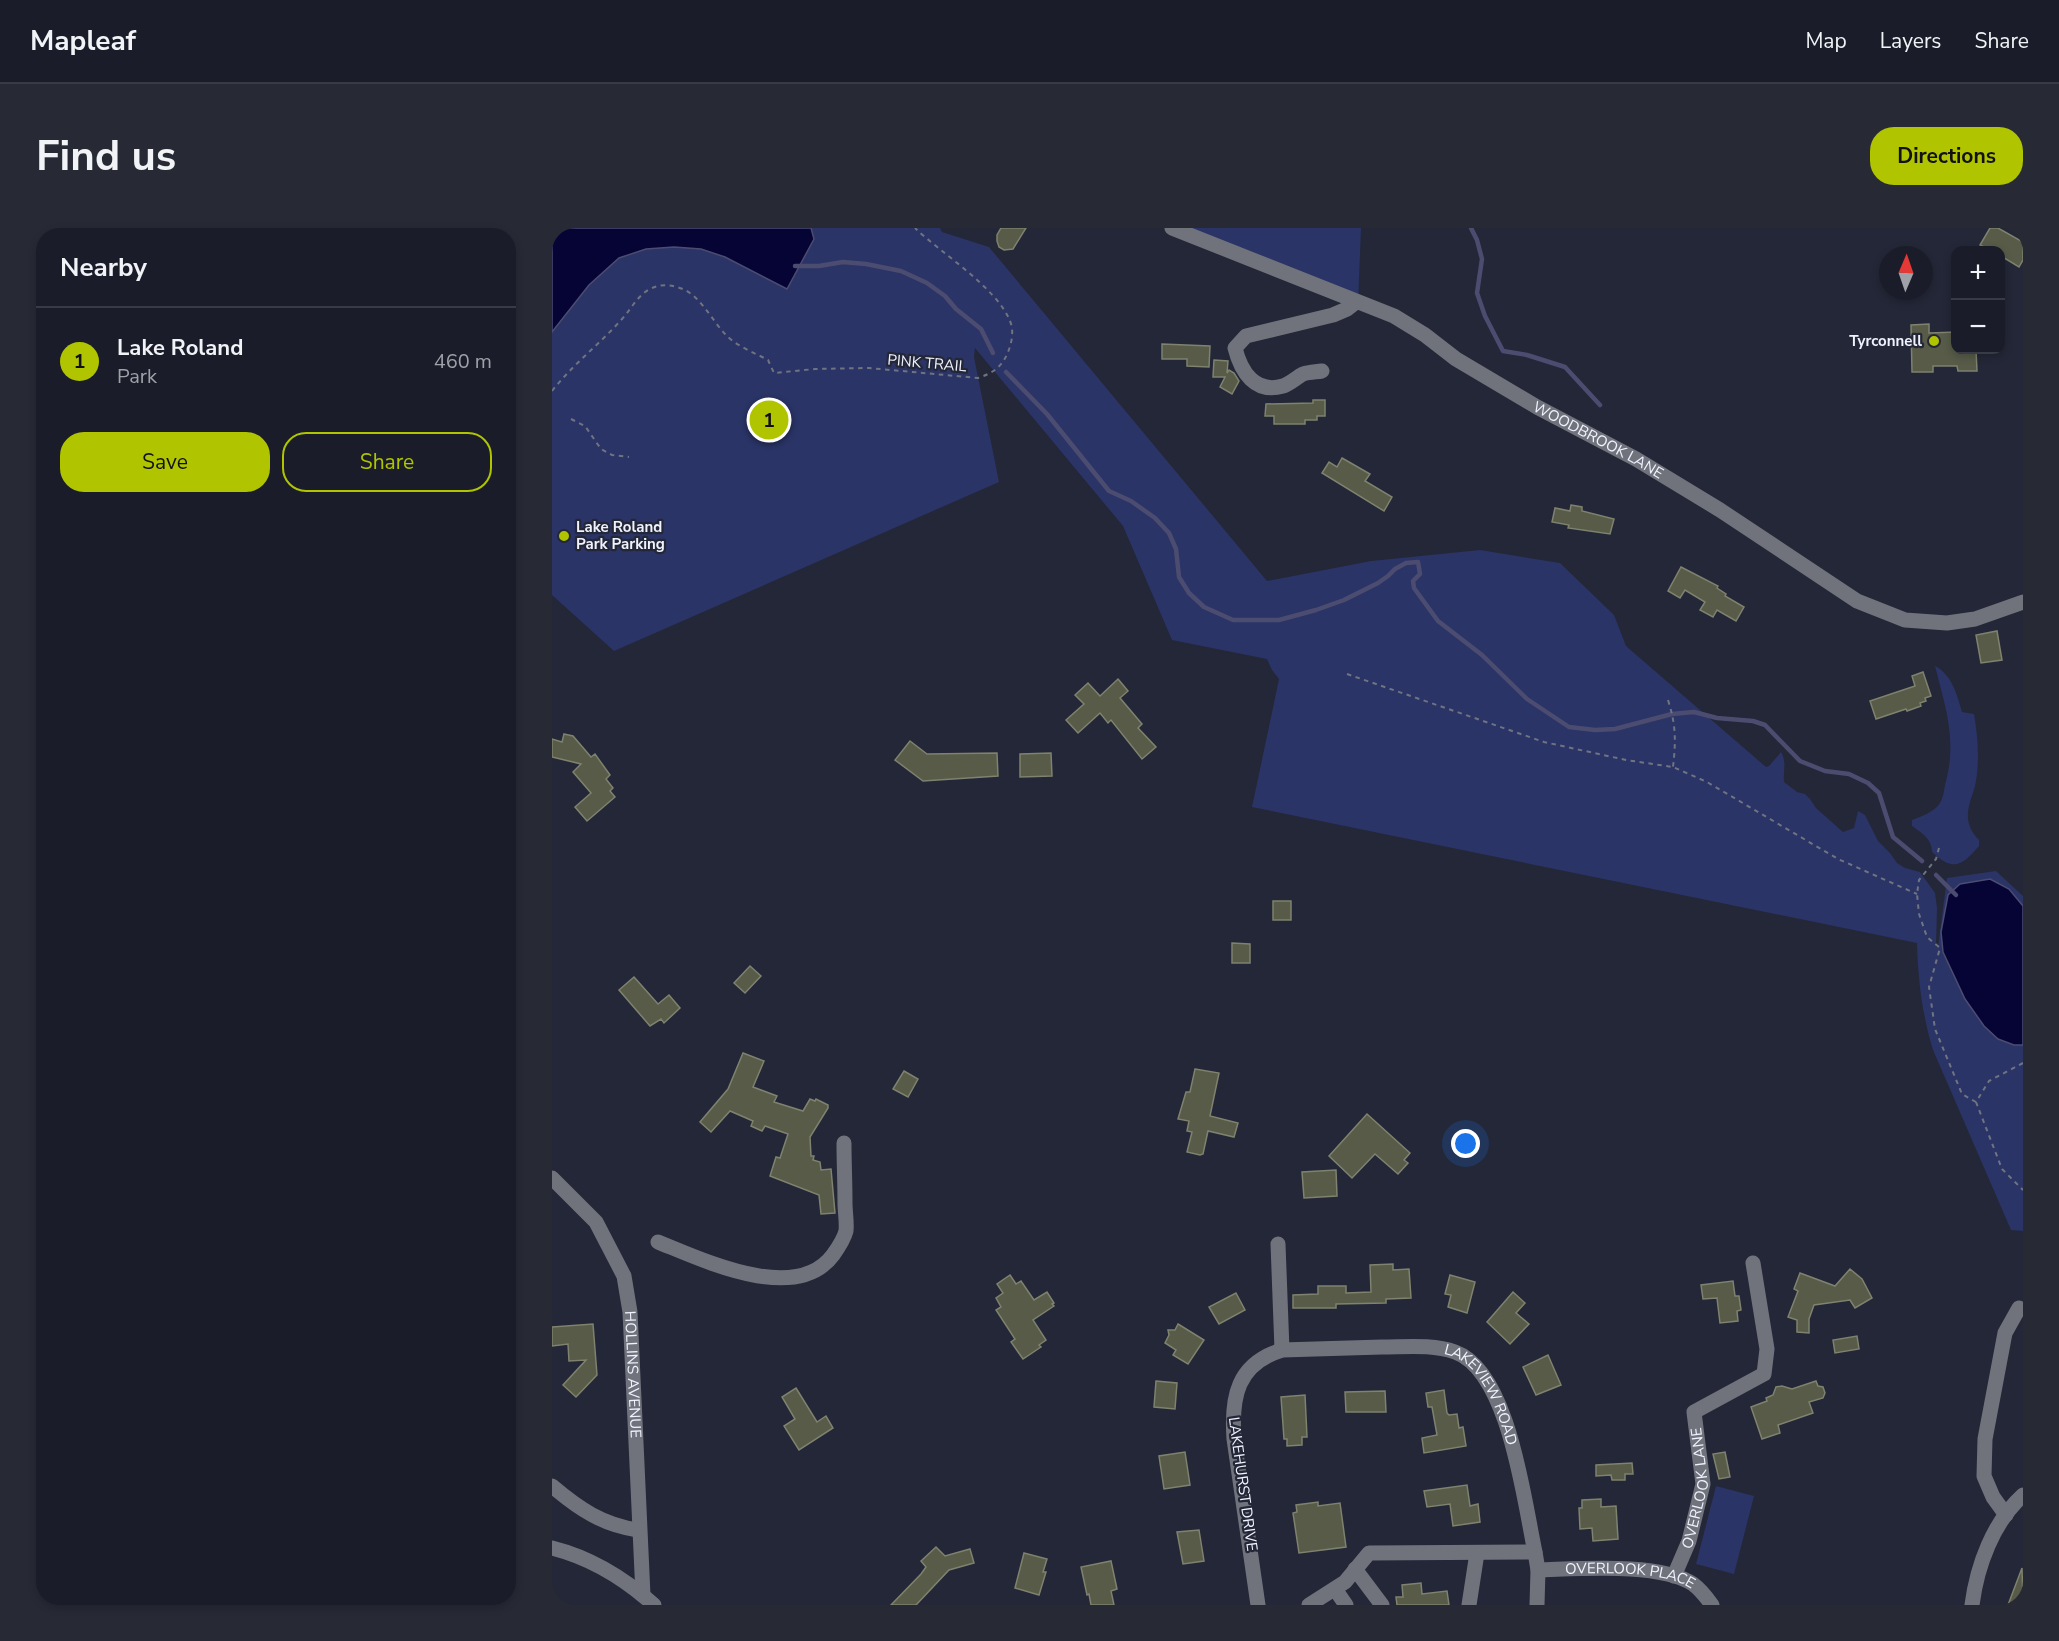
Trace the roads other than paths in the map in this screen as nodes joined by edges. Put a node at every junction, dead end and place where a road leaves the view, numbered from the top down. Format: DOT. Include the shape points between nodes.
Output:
graph roads {
  1 [pos="1172,228"];
  2 [pos="1356,302"];
  3 [pos="1322,371"];
  4 [pos="2023,602"];
  5 [pos="844,1143"];
  6 [pos="552,1178"];
  7 [pos="658,1242"];
  8 [pos="1278,1244"];
  9 [pos="1753,1263"];
  10 [pos="2019,1308"];
  11 [pos="1282,1350"];
  12 [pos="552,1486"];
  13 [pos="2023,1495"];
  14 [pos="2006,1515"];
  15 [pos="639,1530"];
  16 [pos="552,1548"];
  17 [pos="1535,1552"];
  18 [pos="1477,1553"];
  19 [pos="1355,1569"];
  20 [pos="1538,1570"];
  21 [pos="1674,1576"];
  22 [pos="1335,1589"];
  23 [pos="648,1600"];
  24 [pos="1258,1605"];
  25 [pos="1309,1605"];
  26 [pos="1346,1605"];
  27 [pos="1382,1605"];
  28 [pos="1469,1605"];
  29 [pos="1537,1605"];
  30 [pos="1712,1605"];
  31 [pos="1972,1605"];
  1 -- 2 [label="street, WOODBROOK LANE"];
  2 -- 3 [label="street" via="1333,315 1246,336 1235,348 1247,378 1265,387 1284,386 1306,373"];
  2 -- 4 [label="street, WOODBROOK LANE" via="1394,316 1537,407 1636,459 1857,601 1905,620 1947,622 1975,619"];
  5 -- 7 [label="street" via="846,1232 827,1262 809,1274 781,1277 724,1268"];
  6 -- 15 [label="street, HOLLINS AVENUE" via="596,1222 624,1276 630,1312"];
  8 -- 11 [label="street"];
  9 -- 21 [label="street, OVERLOOK LANE" via="1767,1349 1764,1374 1694,1412 1703,1484 1689,1541"];
  10 -- 14 [label="street" via="2005,1333 1985,1439 1984,1476"];
  11 -- 17 [label="street, LAKEVIEW ROAD" via="1425,1347 1456,1352 1468,1359 1491,1386 1504,1416"];
  11 -- 24 [label="street, LAKEHURST DRIVE" via="1268,1354 1242,1378 1232,1416"];
  12 -- 15 [label="street" via="608,1524"];
  13 -- 14 [label="street"];
  14 -- 31 [label="street" via="1978,1570"];
  15 -- 23 [label="street, HOLLINS AVENUE"];
  16 -- 23 [label="street" via="607,1569"];
  17 -- 18 [label="street"];
  17 -- 20 [label="street, LAKEVIEW ROAD"];
  18 -- 19 [label="street" via="1376,1551 1364,1557"];
  18 -- 28 [label="street"];
  19 -- 22 [label="street"];
  19 -- 27 [label="street"];
  20 -- 21 [label="street, OVERLOOK PLACE" via="1626,1568"];
  20 -- 29 [label="street, LAKEVIEW ROAD"];
  21 -- 30 [label="street, OVERLOOK PLACE" via="1693,1584"];
  22 -- 25 [label="street"];
  22 -- 26 [label="street"];
}
